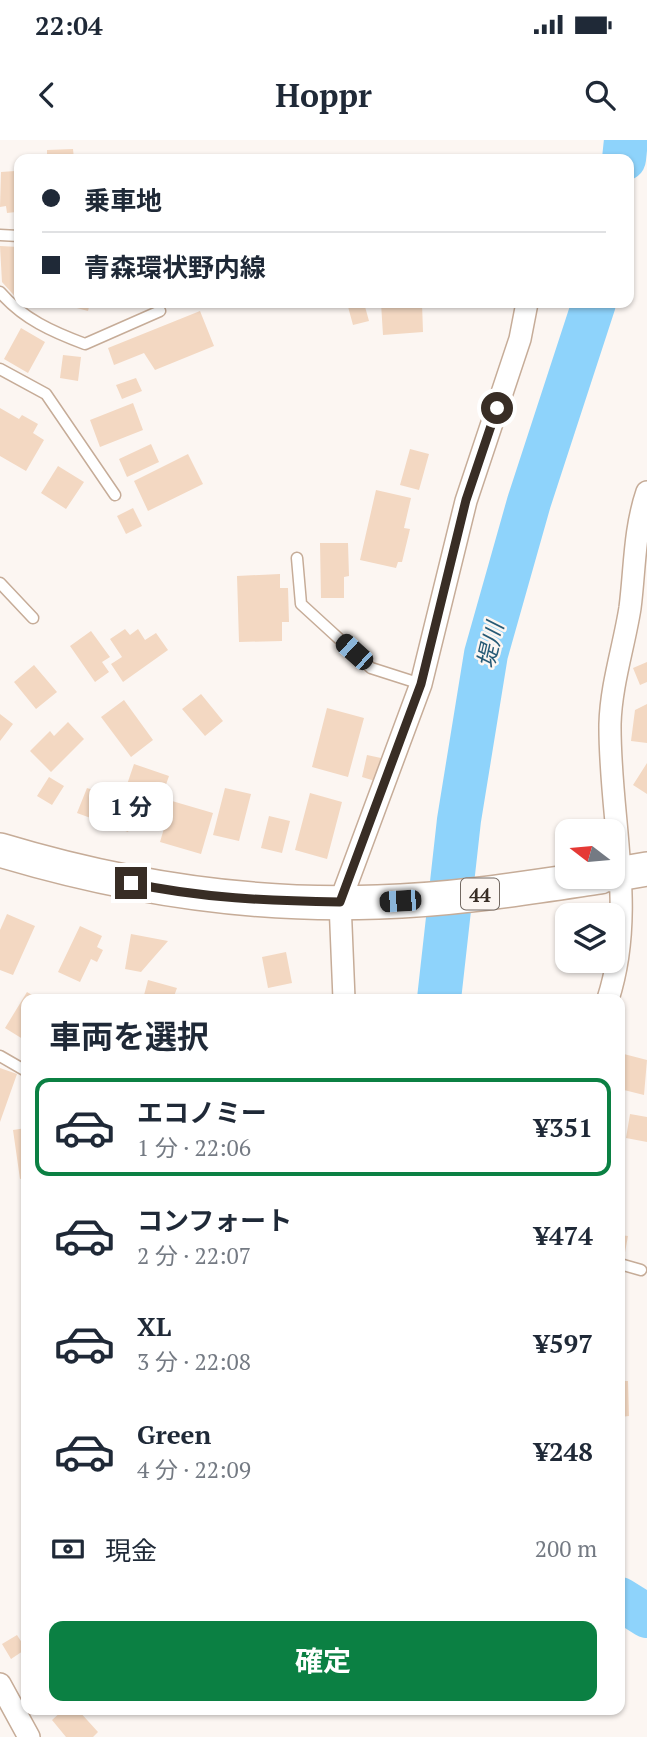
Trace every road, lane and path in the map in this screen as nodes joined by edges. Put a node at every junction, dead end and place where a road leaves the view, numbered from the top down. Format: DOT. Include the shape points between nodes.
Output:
graph roads {
  1 [pos="0,292"];
  2 [pos="14,305"];
  3 [pos="17,308"];
  4 [pos="526,308"];
  5 [pos="160,311"];
  6 [pos="0,369"];
  7 [pos="647,492"];
  8 [pos="115,495"];
  9 [pos="296,558"];
  10 [pos="0,583"];
  11 [pos="33,618"];
  12 [pos="421,684"];
  13 [pos="611,819"];
  14 [pos="0,850"];
  15 [pos="555,883"];
  16 [pos="616,889"];
  17 [pos="340,902"];
  18 [pos="344,994"];
  19 [pos="609,994"];
  20 [pos="0,1056"];
  21 [pos="21,1068"];
  22 [pos="625,1265"];
  23 [pos="641,1270"];
  24 [pos="0,1684"];
  25 [pos="29,1737"];
  1 -- 2 [label="lane"];
  3 -- 5 [label="lane" via="47,330 85,344"];
  4 -- 12 [label="street" via="466,500"];
  6 -- 8 [label="lane" via="46,394"];
  7 -- 13 [label="street" via="610,723"];
  9 -- 12 [label="lane" via="301,604 371,668"];
  10 -- 11 [label="lane"];
  12 -- 17 [label="street"];
  14 -- 17 [label="main road, 44" via="173,892"];
  15 -- 17 [label="main road, 44" via="468,896"];
  16 -- 19 [label="street" via="623,916 622,941"];
  17 -- 18 [label="street"];
  20 -- 21 [label="lane"];
  22 -- 23 [label="lane"];
  24 -- 25 [label="street"];
}
